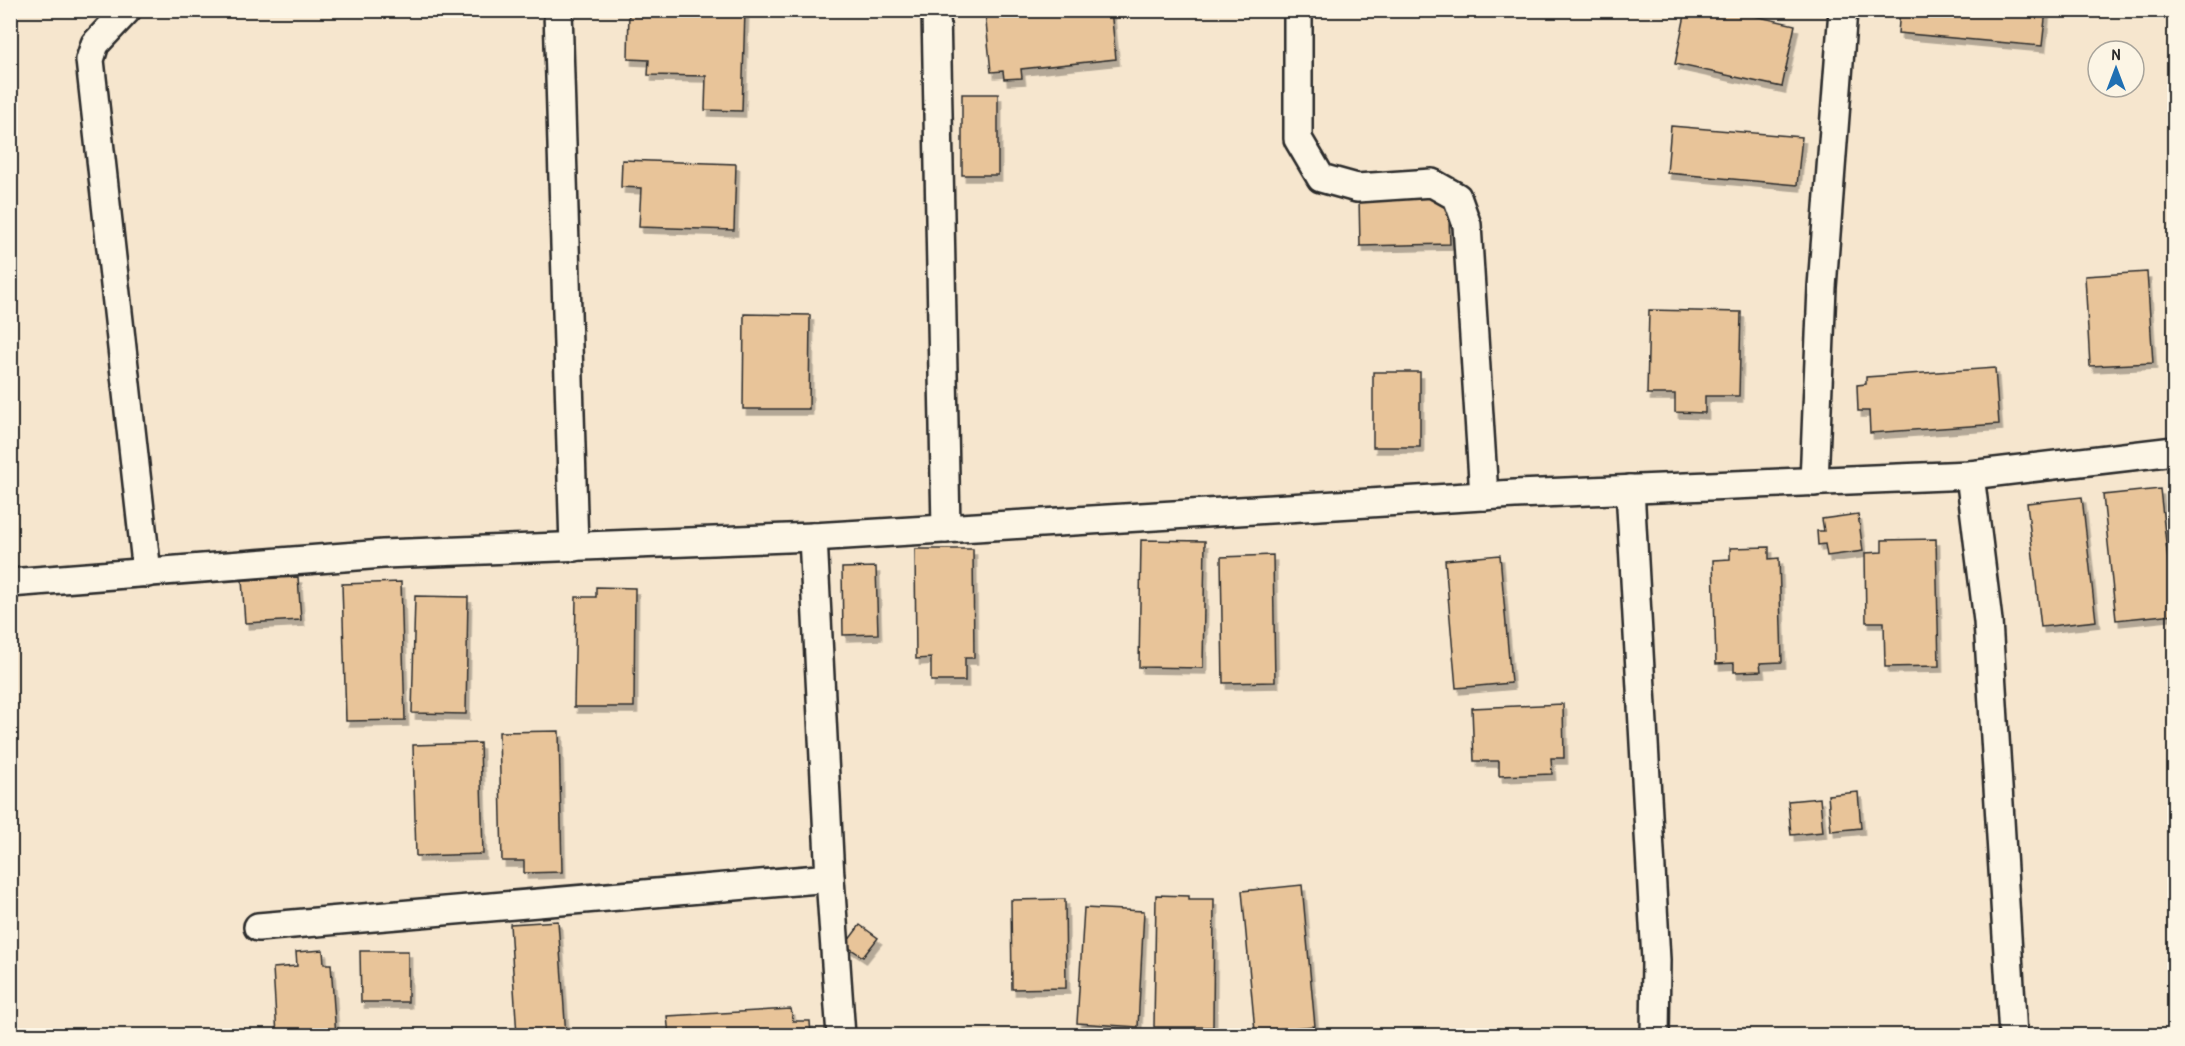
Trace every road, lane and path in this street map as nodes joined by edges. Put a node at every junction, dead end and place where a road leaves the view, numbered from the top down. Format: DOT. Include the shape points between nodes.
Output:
graph roads {
  1 [pos="127,10"];
  2 [pos="558,10"];
  3 [pos="936,10"];
  4 [pos="1298,10"];
  5 [pos="1843,10"];
  6 [pos="2175,451"];
  7 [pos="1970,475"];
  8 [pos="1814,482"];
  9 [pos="1630,489"];
  10 [pos="1484,496"];
  11 [pos="946,529"];
  12 [pos="813,537"];
  13 [pos="574,547"];
  14 [pos="147,573"];
  15 [pos="10,583"];
  16 [pos="830,878"];
  17 [pos="258,927"];
  18 [pos="841,1035"];
  19 [pos="1655,1035"];
  20 [pos="2013,1035"];
  1 -- 14 [label="street" via="95,44 90,60"];
  2 -- 13 [label="street"];
  3 -- 11 [label="street"];
  4 -- 10 [label="street" via="1298,139 1322,178 1357,188 1432,183 1457,197 1467,225"];
  5 -- 8 [label="street" via="1822,287"];
  6 -- 7 [label="street"];
  7 -- 8 [label="street"];
  7 -- 20 [label="street" via="1988,621"];
  8 -- 9 [label="street"];
  9 -- 10 [label="street"];
  9 -- 19 [label="street" via="1656,960"];
  10 -- 11 [label="street"];
  11 -- 12 [label="street"];
  12 -- 13 [label="street"];
  12 -- 16 [label="street"];
  13 -- 14 [label="street" via="383,554"];
  14 -- 15 [label="street"];
  16 -- 17 [label="street"];
  16 -- 18 [label="street"];
}
